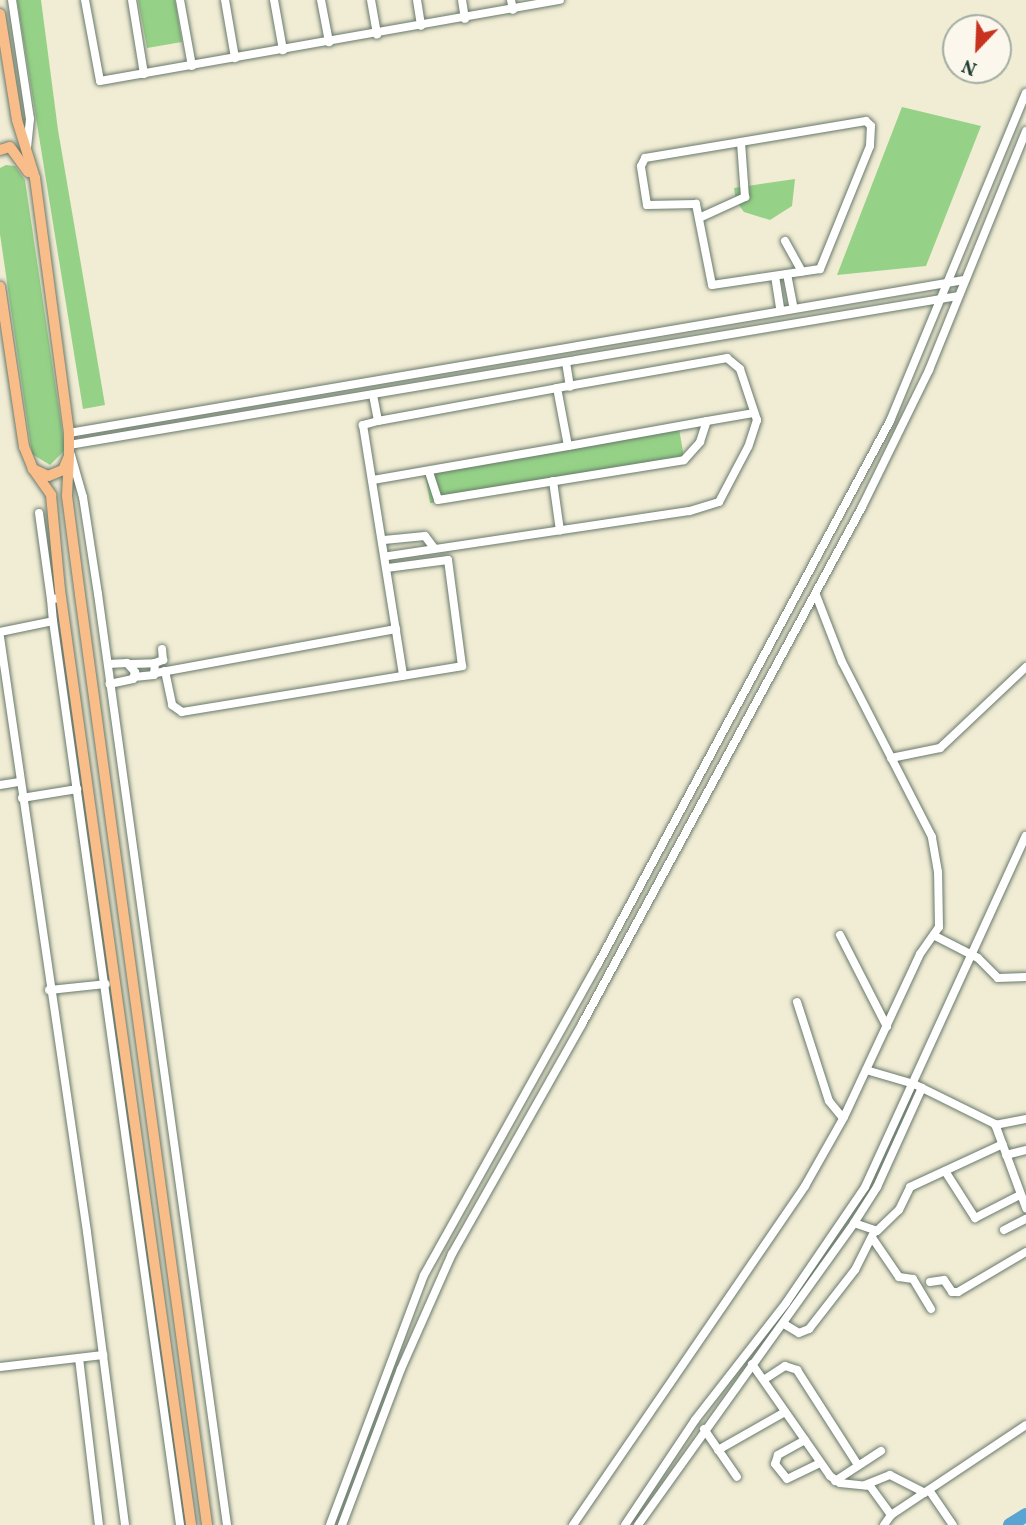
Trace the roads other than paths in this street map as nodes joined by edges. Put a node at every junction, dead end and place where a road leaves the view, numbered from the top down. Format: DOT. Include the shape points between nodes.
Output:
graph roads {
  1 [pos="12,0"];
  2 [pos="85,0"];
  3 [pos="132,0"];
  4 [pos="180,0"];
  5 [pos="225,0"];
  6 [pos="274,0"];
  7 [pos="321,0"];
  8 [pos="371,0"];
  9 [pos="417,0"];
  10 [pos="462,0"];
  11 [pos="511,0"];
  12 [pos="560,0"];
  13 [pos="513,10"];
  14 [pos="0,14"];
  15 [pos="466,19"];
  16 [pos="422,26"];
  17 [pos="377,34"];
  18 [pos="328,42"];
  19 [pos="283,50"];
  20 [pos="236,58"];
  21 [pos="192,66"];
  22 [pos="144,74"];
  23 [pos="1026,93"];
  24 [pos="1026,131"];
  25 [pos="741,142"];
  26 [pos="0,149"];
  27 [pos="27,149"];
  28 [pos="36,192"];
  29 [pos="699,218"];
  30 [pos="785,241"];
  31 [pos="802,272"];
  32 [pos="787,274"];
  33 [pos="775,276"];
  34 [pos="964,279"];
  35 [pos="947,284"];
  36 [pos="0,287"];
  37 [pos="958,296"];
  38 [pos="941,298"];
  39 [pos="793,306"];
  40 [pos="780,308"];
  41 [pos="689,325"];
  42 [pos="691,340"];
  43 [pos="566,362"];
  44 [pos="570,387"];
  45 [pos="557,388"];
  46 [pos="373,395"];
  47 [pos="754,412"];
  48 [pos="377,421"];
  49 [pos="707,421"];
  50 [pos="69,433"];
  51 [pos="568,446"];
  52 [pos="69,450"];
  53 [pos="33,469"];
  54 [pos="429,472"];
  55 [pos="373,480"];
  56 [pos="553,481"];
  57 [pos="38,513"];
  58 [pos="560,531"];
  59 [pos="384,540"];
  60 [pos="434,548"];
  61 [pos="387,556"];
  62 [pos="387,568"];
  63 [pos="98,594"];
  64 [pos="80,595"];
  65 [pos="816,595"];
  66 [pos="56,599"];
  67 [pos="53,621"];
  68 [pos="397,629"];
  69 [pos="0,632"];
  70 [pos="0,637"];
  71 [pos="162,649"];
  72 [pos="155,663"];
  73 [pos="108,664"];
  74 [pos="131,664"];
  75 [pos="1026,667"];
  76 [pos="160,672"];
  77 [pos="403,676"];
  78 [pos="134,677"];
  79 [pos="110,684"];
  80 [pos="891,758"];
  81 [pos="20,782"];
  82 [pos="0,785"];
  83 [pos="77,789"];
  84 [pos="22,798"];
  85 [pos="1026,836"];
  86 [pos="840,935"];
  87 [pos="935,936"];
  88 [pos="973,955"];
  89 [pos="1026,977"];
  90 [pos="106,985"];
  91 [pos="49,990"];
  92 [pos="797,1002"];
  93 [pos="887,1027"];
  94 [pos="866,1070"];
  95 [pos="918,1086"];
  96 [pos="843,1118"];
  97 [pos="1026,1119"];
  98 [pos="995,1125"];
  99 [pos="1003,1144"];
  100 [pos="1026,1150"];
  101 [pos="1006,1155"];
  102 [pos="945,1171"];
  103 [pos="1020,1195"];
  104 [pos="1026,1208"];
  105 [pos="1026,1219"];
  106 [pos="854,1223"];
  107 [pos="1004,1230"];
  108 [pos="874,1235"];
  109 [pos="1026,1252"];
  110 [pos="930,1282"];
  111 [pos="931,1309"];
  112 [pos="783,1324"];
  113 [pos="103,1355"];
  114 [pos="744,1357"];
  115 [pos="79,1358"];
  116 [pos="754,1366"];
  117 [pos="0,1367"];
  118 [pos="765,1378"];
  119 [pos="785,1412"];
  120 [pos="1026,1425"];
  121 [pos="704,1429"];
  122 [pos="805,1440"];
  123 [pos="718,1450"];
  124 [pos="881,1451"];
  125 [pos="820,1462"];
  126 [pos="858,1465"];
  127 [pos="737,1477"];
  128 [pos="835,1481"];
  129 [pos="865,1485"];
  130 [pos="927,1492"];
  131 [pos="891,1515"];
  132 [pos="99,1525"];
  133 [pos="125,1525"];
  134 [pos="180,1525"];
  135 [pos="191,1525"];
  136 [pos="207,1525"];
  137 [pos="227,1525"];
  138 [pos="330,1525"];
  139 [pos="342,1525"];
  140 [pos="573,1525"];
  141 [pos="625,1525"];
  142 [pos="639,1525"];
  143 [pos="884,1525"];
  144 [pos="953,1525"];
  1 -- 27 [label="street" via="30,119"];
  2 -- 22 [label="street" via="100,81"];
  3 -- 22 [label="street"];
  4 -- 21 [label="street"];
  5 -- 20 [label="street"];
  6 -- 19 [label="street"];
  7 -- 18 [label="street"];
  8 -- 17 [label="street"];
  9 -- 16 [label="street"];
  10 -- 15 [label="street"];
  11 -- 13 [label="street"];
  12 -- 13 [label="street"];
  13 -- 15 [label="street"];
  14 -- 27 [label="main road" via="17,120"];
  15 -- 16 [label="street"];
  16 -- 17 [label="street"];
  17 -- 18 [label="street"];
  18 -- 19 [label="street"];
  19 -- 20 [label="street"];
  20 -- 21 [label="street"];
  21 -- 22 [label="street"];
  23 -- 35 [label="street"];
  24 -- 34 [label="street"];
  25 -- 29 [label="street" via="746,197"];
  25 -- 29 [label="street" via="643,161 648,207 692,202"];
  25 -- 31 [label="street" via="863,121 871,126 870,146 821,267"];
  26 -- 28 [label="main road" via="10,147 17,153"];
  27 -- 28 [label="main road"];
  28 -- 50 [label="main road"];
  29 -- 33 [label="street" via="711,285"];
  30 -- 31 [label="street"];
  31 -- 32 [label="street"];
  32 -- 33 [label="street"];
  32 -- 39 [label="street"];
  33 -- 40 [label="street"];
  34 -- 35 [label="street"];
  34 -- 37 [label="street"];
  35 -- 38 [label="street"];
  35 -- 39 [label="street"];
  36 -- 53 [label="main road" via="24,447"];
  37 -- 38 [label="street"];
  37 -- 65 [label="street" via="898,436"];
  38 -- 42 [label="street"];
  38 -- 138 [label="street" via="895,410 851,498 424,1275"];
  39 -- 40 [label="street"];
  40 -- 41 [label="street"];
  41 -- 42 [label="street"];
  41 -- 50 [label="street"];
  42 -- 43 [label="street"];
  43 -- 44 [label="street"];
  43 -- 46 [label="street"];
  44 -- 45 [label="street"];
  44 -- 47 [label="street" via="727,358 740,369"];
  45 -- 48 [label="street"];
  45 -- 51 [label="street"];
  46 -- 48 [label="street"];
  46 -- 52 [label="street"];
  47 -- 49 [label="street"];
  47 -- 58 [label="street" via="757,421 748,447 719,502"];
  48 -- 55 [label="street" via="363,425"];
  49 -- 51 [label="street"];
  49 -- 56 [label="street" via="701,439 684,460"];
  50 -- 52 [label="main road"];
  51 -- 54 [label="street"];
  52 -- 53 [label="main road" via="63,470 48,476"];
  52 -- 63 [label="street" via="83,497"];
  52 -- 64 [label="main road" via="67,496"];
  53 -- 66 [label="main road" via="51,495"];
  54 -- 55 [label="street"];
  54 -- 56 [label="street" via="438,500"];
  55 -- 59 [label="street"];
  56 -- 58 [label="street"];
  57 -- 66 [label="street"];
  58 -- 60 [label="street"];
  59 -- 60 [label="street" via="425,536"];
  59 -- 61 [label="street"];
  60 -- 61 [label="street"];
  61 -- 62 [label="street"];
  62 -- 68 [label="street"];
  62 -- 77 [label="street" via="449,560 464,663"];
  63 -- 64 [label="street"];
  63 -- 73 [label="street"];
  64 -- 136 [label="main road"];
  65 -- 80 [label="street" via="842,662"];
  65 -- 139 [label="street" via="452,1254 401,1369"];
  66 -- 67 [label="street"];
  66 -- 135 [label="main road"];
  67 -- 69 [label="street"];
  67 -- 83 [label="street"];
  68 -- 76 [label="street"];
  68 -- 77 [label="street"];
  70 -- 81 [label="street"];
  71 -- 72 [label="street" via="163,660"];
  72 -- 74 [label="street"];
  72 -- 76 [label="street"];
  73 -- 74 [label="street"];
  73 -- 79 [label="street"];
  74 -- 78 [label="street"];
  75 -- 80 [label="street" via="940,748"];
  76 -- 77 [label="street" via="172,705 182,712"];
  76 -- 78 [label="street"];
  78 -- 79 [label="street"];
  79 -- 137 [label="street"];
  80 -- 87 [label="street" via="936,853 941,910"];
  81 -- 82 [label="street"];
  81 -- 84 [label="street"];
  83 -- 84 [label="street"];
  83 -- 90 [label="street"];
  84 -- 91 [label="street"];
  85 -- 88 [label="street"];
  86 -- 93 [label="street"];
  87 -- 88 [label="street"];
  87 -- 93 [label="street" via="920,954"];
  88 -- 89 [label="street" via="998,978"];
  88 -- 95 [label="street"];
  90 -- 91 [label="street"];
  90 -- 134 [label="street"];
  91 -- 113 [label="street"];
  92 -- 96 [label="street" via="829,1101"];
  93 -- 94 [label="street"];
  94 -- 95 [label="street"];
  94 -- 96 [label="street"];
  95 -- 98 [label="street"];
  95 -- 106 [label="street" via="880,1182"];
  95 -- 114 [label="street" via="865,1188"];
  96 -- 140 [label="street" via="805,1186"];
  97 -- 98 [label="street"];
  98 -- 99 [label="street"];
  99 -- 101 [label="street"];
  99 -- 102 [label="street"];
  100 -- 101 [label="street"];
  101 -- 103 [label="street"];
  102 -- 103 [label="street" via="975,1218"];
  102 -- 108 [label="street" via="906,1191 899,1210"];
  103 -- 104 [label="street"];
  105 -- 107 [label="street"];
  106 -- 108 [label="street"];
  106 -- 112 [label="street"];
  108 -- 111 [label="street" via="899,1277 913,1279"];
  108 -- 112 [label="street" via="809,1329 799,1333"];
  109 -- 110 [label="street" via="958,1292 951,1292 944,1280"];
  112 -- 116 [label="street"];
  113 -- 115 [label="street"];
  113 -- 133 [label="street"];
  114 -- 116 [label="street"];
  114 -- 141 [label="street" via="695,1420"];
  115 -- 117 [label="street"];
  115 -- 132 [label="street"];
  116 -- 118 [label="street"];
  116 -- 121 [label="street"];
  118 -- 119 [label="street"];
  118 -- 126 [label="street" via="785,1366 797,1370"];
  119 -- 122 [label="street"];
  119 -- 123 [label="street"];
  120 -- 130 [label="street"];
  121 -- 123 [label="street"];
  121 -- 142 [label="street"];
  122 -- 125 [label="street"];
  122 -- 125 [label="street" via="778,1455 775,1464 783,1477 792,1479"];
  123 -- 127 [label="street"];
  124 -- 126 [label="street"];
  125 -- 128 [label="street"];
  126 -- 128 [label="street"];
  128 -- 129 [label="street"];
  129 -- 130 [label="street" via="890,1475"];
  129 -- 131 [label="street"];
  130 -- 131 [label="street"];
  130 -- 144 [label="street"];
  131 -- 143 [label="street"];
}
